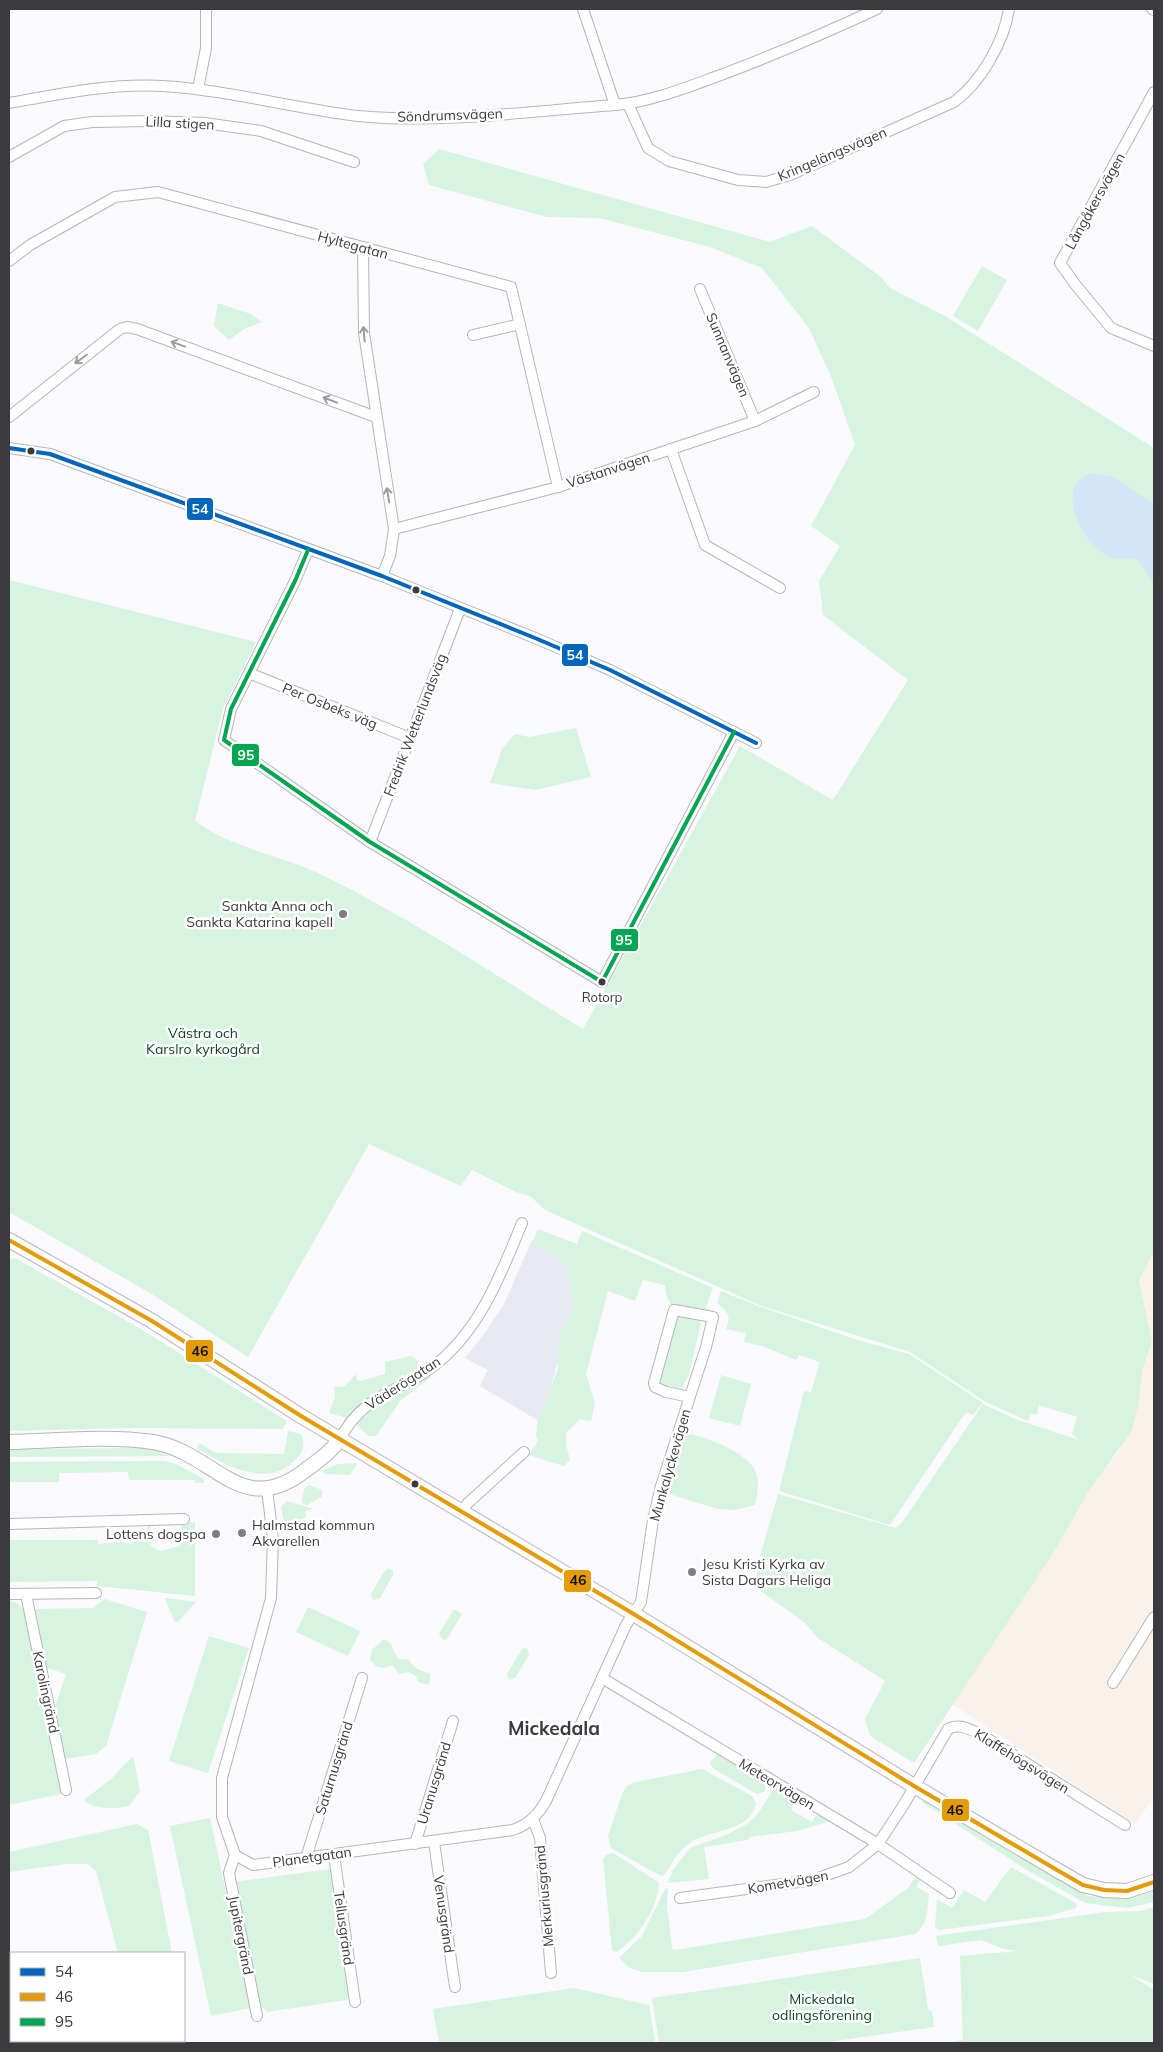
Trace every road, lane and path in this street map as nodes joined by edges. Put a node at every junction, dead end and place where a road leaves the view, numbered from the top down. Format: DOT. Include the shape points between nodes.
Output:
graph roads {
  1 [pos="206,9"];
  2 [pos="583,9"];
  3 [pos="877,9"];
  4 [pos="1009,9"];
  5 [pos="198,89"];
  6 [pos="1154,92"];
  7 [pos="9,103"];
  8 [pos="628,104"];
  9 [pos="615,106"];
  10 [pos="9,157"];
  11 [pos="354,162"];
  12 [pos="363,247"];
  13 [pos="9,261"];
  14 [pos="700,288"];
  15 [pos="520,324"];
  16 [pos="473,335"];
  17 [pos="1154,346"];
  18 [pos="814,392"];
  19 [pos="9,417"];
  20 [pos="376,417"];
  21 [pos="755,420"];
  22 [pos="9,448"];
  23 [pos="671,449"];
  24 [pos="558,487"];
  25 [pos="394,529"];
  26 [pos="308,550"];
  27 [pos="382,576"];
  28 [pos="780,588"];
  29 [pos="460,609"];
  30 [pos="249,673"];
  31 [pos="734,732"];
  32 [pos="410,738"];
  33 [pos="756,743"];
  34 [pos="370,842"];
  35 [pos="522,1223"];
  36 [pos="9,1240"];
  37 [pos="690,1397"];
  38 [pos="340,1439"];
  39 [pos="9,1442"];
  40 [pos="524,1452"];
  41 [pos="267,1490"];
  42 [pos="461,1512"];
  43 [pos="184,1519"];
  44 [pos="9,1524"];
  45 [pos="96,1593"];
  46 [pos="9,1594"];
  47 [pos="26,1594"];
  48 [pos="632,1612"];
  49 [pos="1154,1616"];
  50 [pos="362,1678"];
  51 [pos="602,1678"];
  52 [pos="1113,1683"];
  53 [pos="453,1721"];
  54 [pos="914,1786"];
  55 [pos="66,1790"];
  56 [pos="533,1819"];
  57 [pos="1125,1825"];
  58 [pos="434,1842"];
  59 [pos="415,1844"];
  60 [pos="878,1844"];
  61 [pos="235,1855"];
  62 [pos="334,1855"];
  63 [pos="306,1858"];
  64 [pos="1154,1882"];
  65 [pos="950,1893"];
  66 [pos="680,1898"];
  67 [pos="551,1973"];
  68 [pos="454,1987"];
  69 [pos="355,2002"];
  70 [pos="257,2016"];
  1 -- 5 [label="street" via="206,48"];
  2 -- 9 [label="street"];
  3 -- 8 [label="street, Söndrumsvägen" via="754,62 685,88"];
  4 -- 8 [label="street, Kringelängsvägen" via="1005,28 992,54 974,82 954,102 790,175 766,182 738,180 669,161 648,148"];
  5 -- 7 [label="street, Söndrumsvägen" via="112,87"];
  5 -- 9 [label="street, Söndrumsvägen" via="358,116 401,118"];
  6 -- 17 [label="street, Långåkersvägen" via="1060,263 1111,328"];
  8 -- 9 [label="street, Söndrumsvägen"];
  10 -- 11 [label="street, Lilla stigen" via="64,126 149,121 205,123 261,131"];
  12 -- 13 [label="street, Hyltegatan" via="158,192 115,197 30,245"];
  12 -- 15 [label="street, Hyltegatan" via="511,287"];
  20 -- 12 [label="street, one-way" via="364,333"];
  14 -- 21 [label="street, Sunnanvägen"];
  15 -- 16 [label="street"];
  15 -- 24 [label="street, Hyltegatan"];
  18 -- 21 [label="street, Västanvägen"];
  20 -- 19 [label="street, one-way" via="218,357 127,327 120,329"];
  25 -- 20 [label="street, one-way"];
  21 -- 23 [label="street, Västanvägen"];
  22 -- 26 [label="street" via="50,454"];
  23 -- 24 [label="street, Västanvägen"];
  23 -- 28 [label="street" via="705,545"];
  24 -- 25 [label="street, Västanvägen"];
  25 -- 27 [label="street" via="390,556"];
  26 -- 27 [label="street"];
  26 -- 30 [label="street" via="296,581"];
  27 -- 29 [label="street"];
  29 -- 31 [label="street" via="610,670"];
  29 -- 32 [label="street, Fredrik Wetterlundsväg"];
  30 -- 32 [label="street, Per Osbeks väg"];
  30 -- 34 [label="street" via="231,708 224,740"];
  31 -- 33 [label="street"];
  31 -- 34 [label="street" via="602,982"];
  32 -- 34 [label="street, Fredrik Wetterlundsväg"];
  35 -- 38 [label="street, Väderögatan" via="491,1295 451,1351 434,1366 393,1388 358,1413"];
  36 -- 38 [label="street" via="152,1321"];
  37 -- 37 [label="street, Munkalyckevägen" via="712,1317 674,1310 655,1377 656,1386 666,1392"];
  37 -- 48 [label="street, Munkalyckevägen" via="654,1515 641,1602"];
  38 -- 41 [label="street" via="300,1475 282,1486"];
  38 -- 42 [label="street"];
  39 -- 41 [label="street" via="155,1442 183,1453 247,1488"];
  40 -- 42 [label="street"];
  41 -- 61 [label="street" via="273,1539 271,1598 222,1778 222,1817"];
  42 -- 48 [label="street"];
  43 -- 44 [label="street"];
  45 -- 47 [label="street"];
  46 -- 47 [label="street"];
  47 -- 55 [label="street, Karolingränd"];
  48 -- 51 [label="street, Planetgatan"];
  48 -- 54 [label="street"];
  49 -- 52 [label="street"];
  50 -- 63 [label="street, Saturnusgränd"];
  51 -- 56 [label="street, Planetgatan" via="546,1801"];
  51 -- 60 [label="street, Meteorvägen"];
  53 -- 59 [label="street, Uranusgränd"];
  54 -- 57 [label="street, Klaffehögsvägen" via="948,1729 966,1727"];
  54 -- 60 [label="street, Kometvägen"];
  54 -- 64 [label="street" via="1083,1884 1127,1891"];
  56 -- 58 [label="street, Planetgatan" via="513,1830"];
  56 -- 67 [label="street, Merkuriusgränd" via="540,1838"];
  58 -- 59 [label="street, Planetgatan"];
  58 -- 68 [label="street, Venusgränd"];
  59 -- 62 [label="street, Planetgatan"];
  60 -- 65 [label="street, Meteorvägen"];
  60 -- 66 [label="street, Kometvägen" via="835,1874 813,1880"];
  61 -- 63 [label="street, Planetgatan" via="253,1865"];
  61 -- 70 [label="street, Jupitergränd" via="229,1873"];
  62 -- 63 [label="street, Planetgatan"];
  62 -- 69 [label="street, Tellusgränd"];
}
